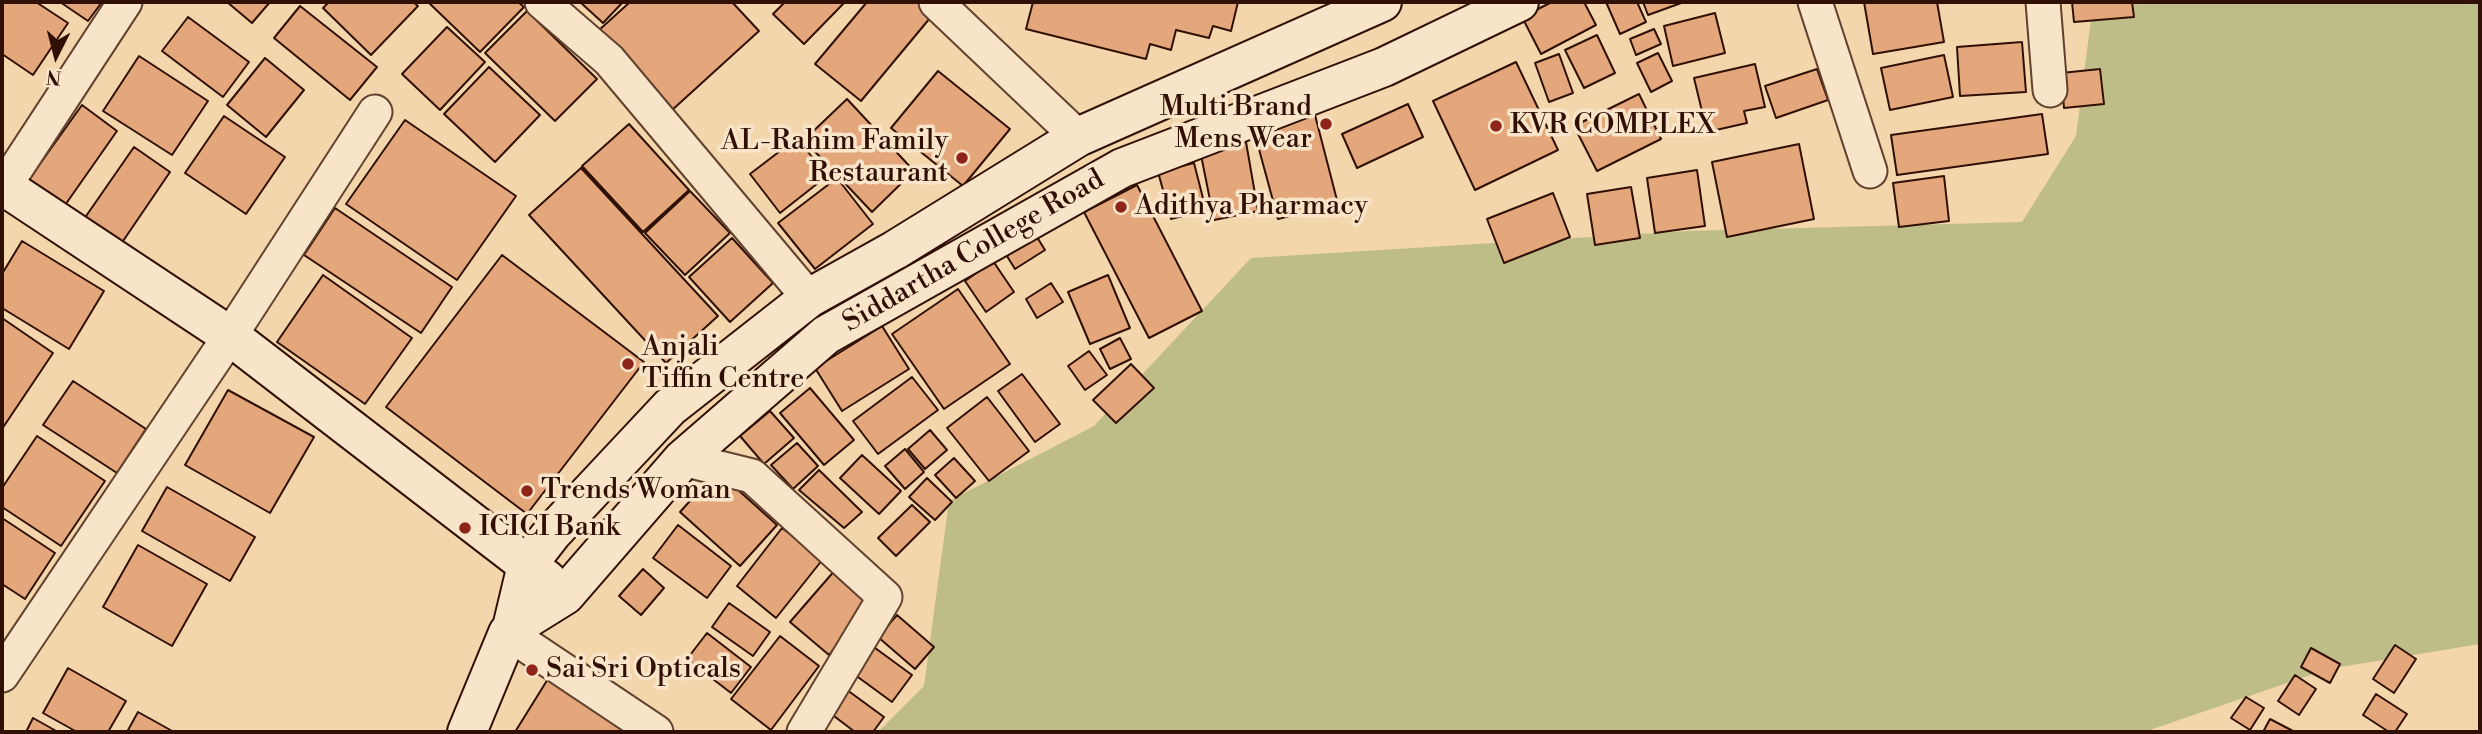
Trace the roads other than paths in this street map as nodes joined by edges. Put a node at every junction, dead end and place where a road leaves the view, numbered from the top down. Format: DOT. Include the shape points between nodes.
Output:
graph roads {
  1 [pos="125,2"];
  2 [pos="542,2"];
  3 [pos="936,2"];
  4 [pos="1382,2"];
  5 [pos="1519,2"];
  6 [pos="1815,2"];
  7 [pos="2043,2"];
  8 [pos="2050,90"];
  9 [pos="375,112"];
  10 [pos="1079,137"];
  11 [pos="1870,171"];
  12 [pos="3,187"];
  13 [pos="809,298"];
  14 [pos="230,336"];
  15 [pos="683,459"];
  16 [pos="527,565"];
  17 [pos="565,595"];
  18 [pos="510,631"];
  19 [pos="2,675"];
  20 [pos="467,732"];
  21 [pos="656,732"];
  22 [pos="804,732"];
  1 -- 12 [label="street"];
  2 -- 13 [label="street" via="609,60"];
  3 -- 10 [label="street"];
  4 -- 10 [label="street, Siddartha College Road"];
  5 -- 15 [label="street, Siddartha College Road" via="1384,67 1122,167 826,335"];
  6 -- 11 [label="street"];
  7 -- 8 [label="street"];
  9 -- 14 [label="street"];
  10 -- 13 [label="street, Siddartha College Road"];
  12 -- 14 [label="street"];
  13 -- 16 [label="street, Siddartha College Road" via="670,407"];
  14 -- 16 [label="street"];
  14 -- 19 [label="street"];
  15 -- 17 [label="street, Siddartha College Road"];
  15 -- 22 [label="street" via="752,476 885,597"];
  16 -- 17 [label="street"];
  16 -- 18 [label="street, Siddartha College Road"];
  17 -- 18 [label="street, Siddartha College Road"];
  18 -- 20 [label="street, Siddartha College Road"];
  18 -- 21 [label="street"];
}
